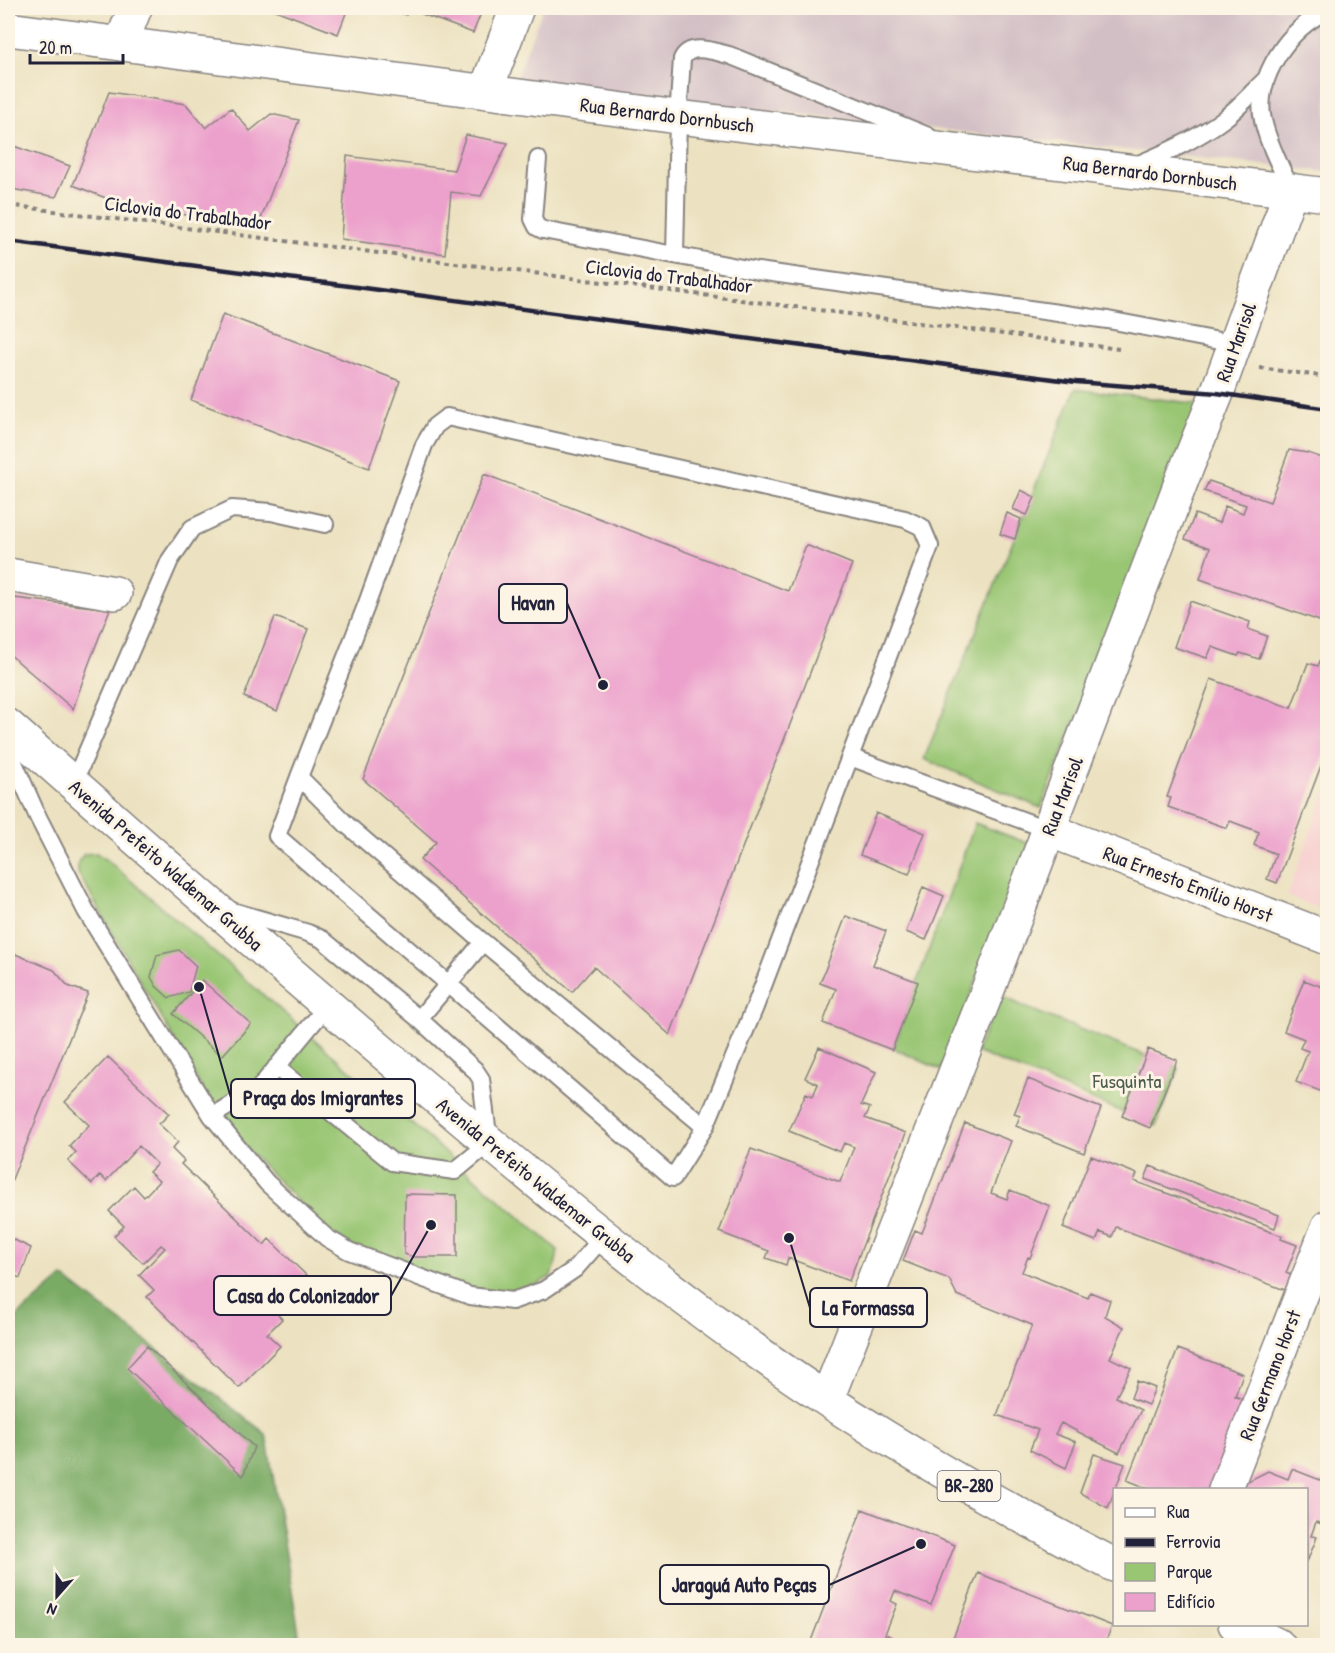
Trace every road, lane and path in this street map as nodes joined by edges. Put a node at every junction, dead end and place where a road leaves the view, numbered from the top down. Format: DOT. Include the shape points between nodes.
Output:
graph roads {
  1 [pos="135,8"];
  2 [pos="517,8"];
  3 [pos="1328,11"];
  4 [pos="8,29"];
  5 [pos="121,44"];
  6 [pos="1265,80"];
  7 [pos="486,90"];
  8 [pos="678,117"];
  9 [pos="968,152"];
  10 [pos="538,159"];
  11 [pos="1125,169"];
  12 [pos="1291,190"];
  13 [pos="1328,195"];
  14 [pos="8,205"];
  15 [pos="675,255"];
  16 [pos="1121,350"];
  17 [pos="1232,354"];
  18 [pos="1328,377"];
  19 [pos="325,524"];
  20 [pos="8,575"];
  21 [pos="115,593"];
  22 [pos="8,726"];
  23 [pos="8,749"];
  24 [pos="850,757"];
  25 [pos="299,777"];
  26 [pos="73,784"];
  27 [pos="1049,830"];
  28 [pos="211,904"];
  29 [pos="1328,938"];
  30 [pos="483,942"];
  31 [pos="448,984"];
  32 [pos="327,1006"];
  33 [pos="419,1019"];
  34 [pos="276,1067"];
  35 [pos="212,1116"];
  36 [pos="705,1128"];
  37 [pos="489,1143"];
  38 [pos="1328,1227"];
  39 [pos="604,1236"];
  40 [pos="827,1399"];
  41 [pos="1226,1488"];
  42 [pos="1113,1564"];
  43 [pos="1239,1626"];
  44 [pos="1279,1646"];
  1 -- 5 [label="main road"];
  2 -- 7 [label="main road"];
  3 -- 6 [label="lane" via="1299,29"];
  4 -- 5 [label="main road, Rua Bernardo Dornbusch"];
  5 -- 7 [label="main road, Rua Bernardo Dornbusch"];
  6 -- 11 [label="lane" via="1226,118 1162,155"];
  6 -- 12 [label="lane" via="1262,120"];
  7 -- 8 [label="main road, Rua Bernardo Dornbusch"];
  8 -- 9 [label="main road, Rua Bernardo Dornbusch"];
  8 -- 9 [label="lane" via="682,58 694,49 729,55"];
  8 -- 15 [label="lane"];
  9 -- 11 [label="main road, Rua Bernardo Dornbusch"];
  10 -- 15 [label="lane" via="532,219 537,227"];
  11 -- 12 [label="main road, Rua Bernardo Dornbusch"];
  12 -- 13 [label="main road, Rua Bernardo Dornbusch"];
  12 -- 17 [label="main road, Rua Marisol"];
  14 -- 16 [label="path, Ciclovia do Trabalhador"];
  15 -- 17 [label="lane" via="758,271 1108,320"];
  17 -- 18 [label="path"];
  17 -- 27 [label="main road, Rua Marisol"];
  19 -- 26 [label="lane" via="271,512 232,509 192,528 170,560"];
  20 -- 21 [label="main road"];
  22 -- 26 [label="main road, Avenida Prefeito Waldemar Grubba / BR-280"];
  23 -- 35 [label="lane" via="86,911"];
  24 -- 25 [label="lane" via="930,546 922,526 447,417 435,426 424,445"];
  24 -- 27 [label="lane"];
  24 -- 36 [label="lane"];
  25 -- 30 [label="lane" via="347,825"];
  25 -- 31 [label="lane" via="277,836"];
  26 -- 28 [label="main road, Avenida Prefeito Waldemar Grubba / BR-280"];
  27 -- 29 [label="main road, Rua Ernesto Emílio Horst"];
  27 -- 40 [label="main road, Rua Marisol"];
  28 -- 32 [label="main road, Avenida Prefeito Waldemar Grubba / BR-280"];
  28 -- 33 [label="lane" via="322,939"];
  30 -- 31 [label="lane"];
  30 -- 36 [label="lane"];
  31 -- 33 [label="lane"];
  31 -- 36 [label="lane" via="673,1178"];
  32 -- 34 [label="lane"];
  32 -- 37 [label="main road, Avenida Prefeito Waldemar Grubba / BR-280"];
  33 -- 37 [label="lane" via="481,1079"];
  34 -- 35 [label="lane" via="260,1087"];
  34 -- 37 [label="lane" via="392,1162 455,1171"];
  35 -- 39 [label="lane" via="267,1183 327,1238 349,1251 470,1296 512,1301 544,1290 575,1269"];
  37 -- 39 [label="main road, Avenida Prefeito Waldemar Grubba / BR-280"];
  38 -- 41 [label="main road, Rua Germano Horst"];
  39 -- 40 [label="main road, Avenida Prefeito Waldemar Grubba / BR-280" via="749,1346"];
  40 -- 42 [label="main road, Avenida Prefeito Waldemar Grubba / BR-280" via="1035,1525"];
  43 -- 44 [label="main road"];
}
